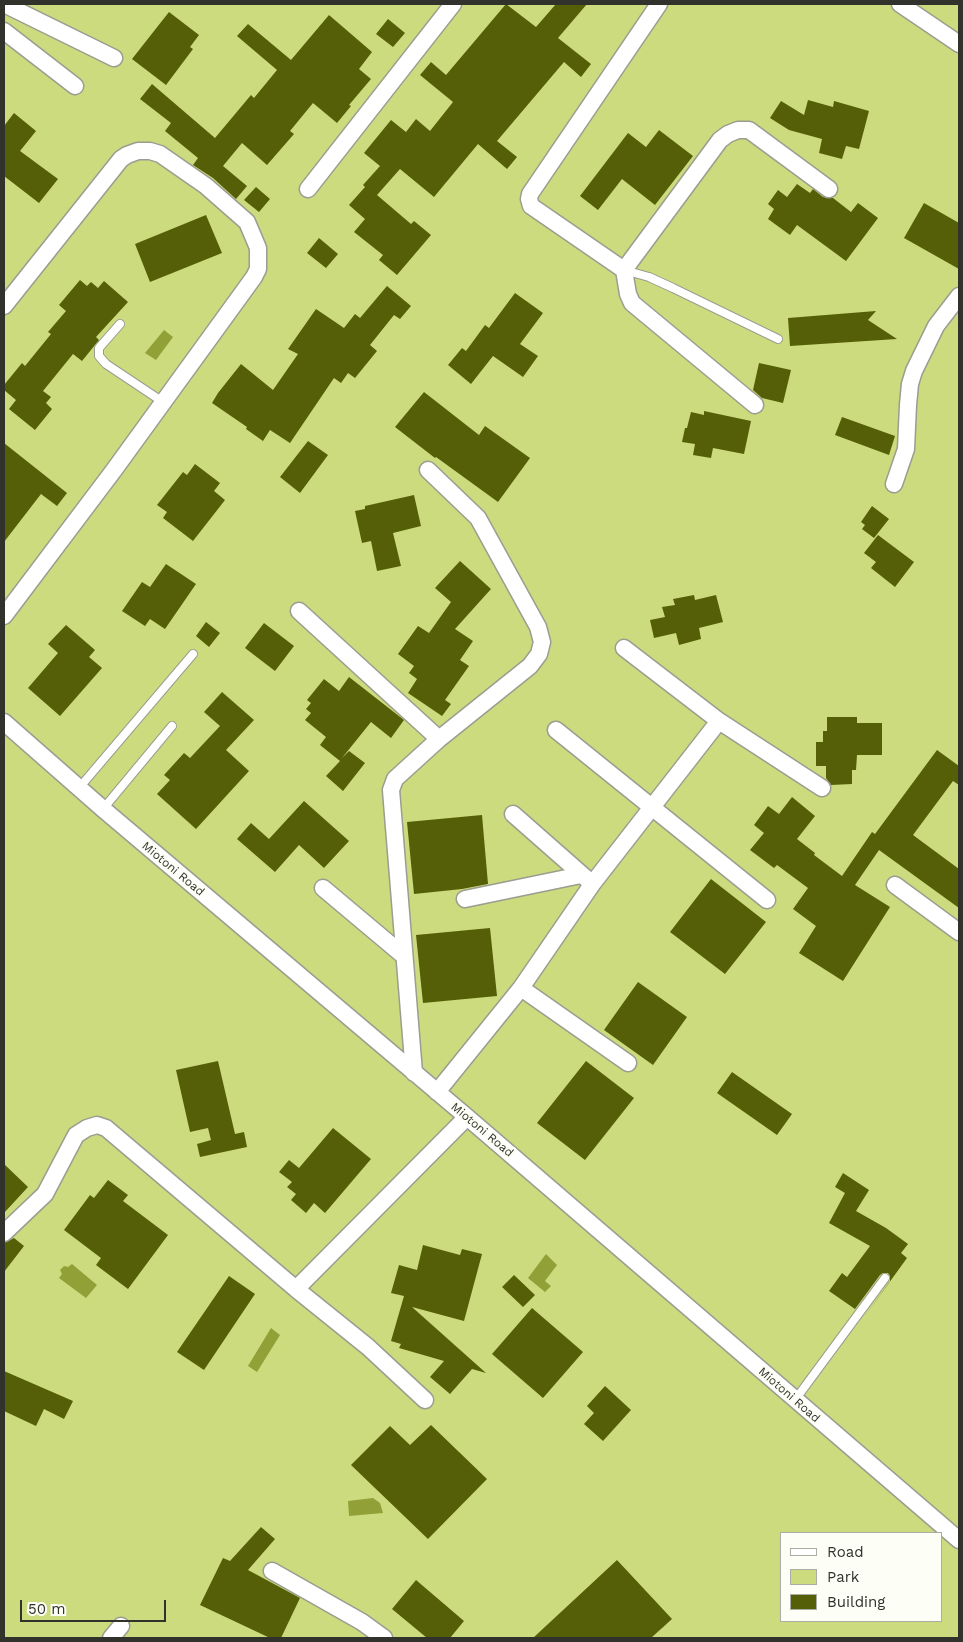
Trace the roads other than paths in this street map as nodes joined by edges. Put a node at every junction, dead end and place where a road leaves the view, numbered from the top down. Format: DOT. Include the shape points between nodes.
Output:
graph roads {
  1 [pos="4,4"];
  2 [pos="453,4"];
  3 [pos="659,4"];
  4 [pos="900,4"];
  5 [pos="4,31"];
  6 [pos="959,44"];
  7 [pos="114,58"];
  8 [pos="75,86"];
  9 [pos="308,189"];
  10 [pos="829,190"];
  11 [pos="624,270"];
  12 [pos="959,296"];
  13 [pos="4,306"];
  14 [pos="120,324"];
  15 [pos="778,339"];
  16 [pos="163,402"];
  17 [pos="755,405"];
  18 [pos="428,470"];
  19 [pos="894,484"];
  20 [pos="299,611"];
  21 [pos="4,616"];
  22 [pos="624,648"];
  23 [pos="192,654"];
  24 [pos="719,721"];
  25 [pos="4,722"];
  26 [pos="172,726"];
  27 [pos="556,730"];
  28 [pos="439,739"];
  29 [pos="79,788"];
  30 [pos="822,788"];
  31 [pos="652,808"];
  32 [pos="103,809"];
  33 [pos="513,814"];
  34 [pos="587,879"];
  35 [pos="895,886"];
  36 [pos="323,888"];
  37 [pos="464,899"];
  38 [pos="767,900"];
  39 [pos="959,932"];
  40 [pos="404,956"];
  41 [pos="520,988"];
  42 [pos="628,1063"];
  43 [pos="414,1073"];
  44 [pos="436,1092"];
  45 [pos="467,1117"];
  46 [pos="4,1233"];
  47 [pos="885,1278"];
  48 [pos="296,1289"];
  49 [pos="425,1400"];
  50 [pos="795,1400"];
  51 [pos="959,1540"];
  52 [pos="272,1571"];
  53 [pos="384,1638"];
  1 -- 7 [label="street"];
  2 -- 9 [label="street"];
  3 -- 11 [label="street" via="529,200 532,206"];
  4 -- 6 [label="street"];
  5 -- 8 [label="street"];
  10 -- 11 [label="street" via="749,130 738,130 720,140"];
  11 -- 15 [label="lane" via="649,277"];
  11 -- 17 [label="street" via="632,303"];
  12 -- 19 [label="street" via="936,326 914,371 910,384 906,450"];
  13 -- 16 [label="street" via="121,159 138,151 160,154 206,186 247,222 258,248 254,277"];
  14 -- 16 [label="lane" via="99,348 99,356"];
  16 -- 21 [label="street"];
  18 -- 28 [label="street" via="478,518 538,627 542,642 540,654 530,666"];
  20 -- 28 [label="street"];
  22 -- 24 [label="street"];
  23 -- 29 [label="lane"];
  24 -- 30 [label="street"];
  24 -- 31 [label="street"];
  25 -- 29 [label="street, Miotoni Road"];
  26 -- 32 [label="lane"];
  27 -- 31 [label="street"];
  28 -- 40 [label="street" via="395,778 391,790"];
  29 -- 32 [label="street, Miotoni Road"];
  31 -- 34 [label="street"];
  31 -- 38 [label="street"];
  32 -- 43 [label="street, Miotoni Road"];
  33 -- 34 [label="street"];
  34 -- 37 [label="street"];
  34 -- 41 [label="street"];
  35 -- 39 [label="street"];
  36 -- 40 [label="street"];
  40 -- 43 [label="street"];
  41 -- 42 [label="street"];
  41 -- 44 [label="street"];
  43 -- 44 [label="street, Miotoni Road"];
  44 -- 45 [label="street, Miotoni Road"];
  45 -- 48 [label="street"];
  45 -- 50 [label="street, Miotoni Road"];
  46 -- 48 [label="street" via="45,1194 76,1135 97,1126 106,1128"];
  47 -- 50 [label="lane"];
  48 -- 49 [label="street" via="368,1347"];
  50 -- 51 [label="street, Miotoni Road"];
  52 -- 53 [label="street"];
}
